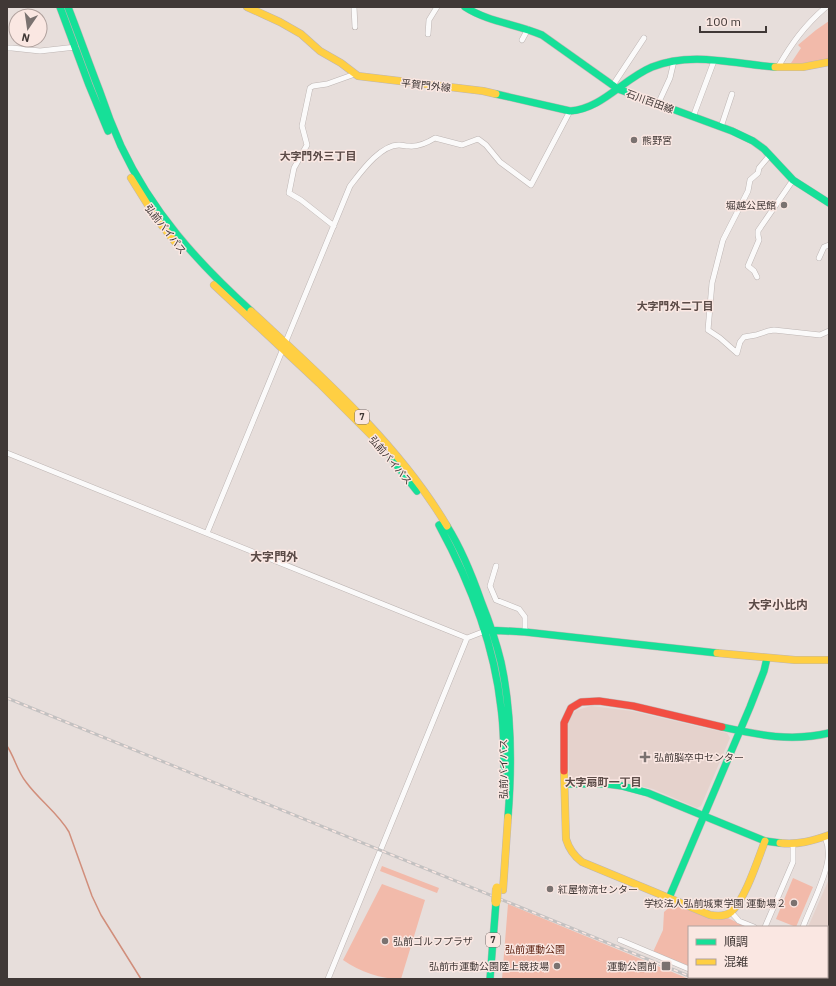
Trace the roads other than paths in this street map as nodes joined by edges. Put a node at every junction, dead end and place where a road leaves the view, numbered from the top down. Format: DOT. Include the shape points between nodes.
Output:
graph roads {
  1 [pos="60,7"];
  2 [pos="68,7"];
  3 [pos="247,7"];
  4 [pos="354,7"];
  5 [pos="437,7"];
  6 [pos="465,7"];
  7 [pos="826,7"];
  8 [pos="355,27"];
  9 [pos="528,29"];
  10 [pos="428,34"];
  11 [pos="644,38"];
  12 [pos="522,40"];
  13 [pos="76,47"];
  14 [pos="7,48"];
  15 [pos="674,61"];
  16 [pos="714,61"];
  17 [pos="829,62"];
  18 [pos="778,67"];
  19 [pos="355,74"];
  20 [pos="616,87"];
  21 [pos="732,94"];
  22 [pos="658,104"];
  23 [pos="570,111"];
  24 [pos="693,117"];
  25 [pos="721,128"];
  26 [pos="770,155"];
  27 [pos="793,180"];
  28 [pos="829,202"];
  29 [pos="334,226"];
  30 [pos="829,245"];
  31 [pos="819,258"];
  32 [pos="757,277"];
  33 [pos="829,331"];
  34 [pos="283,346"];
  35 [pos="7,453"];
  36 [pos="207,533"];
  37 [pos="496,566"];
  38 [pos="488,630"];
  39 [pos="525,632"];
  40 [pos="467,638"];
  41 [pos="767,658"];
  42 [pos="829,660"];
  43 [pos="739,731"];
  44 [pos="829,733"];
  45 [pos="565,784"];
  46 [pos="704,815"];
  47 [pos="827,836"];
  48 [pos="765,841"];
  49 [pos="793,844"];
  50 [pos="827,875"];
  51 [pos="669,898"];
  52 [pos="499,903"];
  53 [pos="731,912"];
  54 [pos="752,926"];
  55 [pos="765,926"];
  56 [pos="803,926"];
  57 [pos="620,940"];
  58 [pos="688,969"];
  59 [pos="328,979"];
  60 [pos="490,979"];
  61 [pos="496,979"];
  1 -- 13 [label="main road, 弘前バイパス / 7"];
  2 -- 34 [label="main road, 弘前バイパス / 7" via="115,133 136,177 195,256"];
  3 -- 19 [label="main road, 平賀門外線" via="301,34"];
  4 -- 8 [label="street"];
  5 -- 10 [label="street" via="429,20"];
  6 -- 9 [label="main road, 石川百田線" via="476,14"];
  7 -- 18 [label="street" via="793,41"];
  9 -- 12 [label="street"];
  9 -- 20 [label="main road, 石川百田線" via="542,35"];
  11 -- 20 [label="street"];
  13 -- 14 [label="street" via="40,51"];
  13 -- 34 [label="main road, 弘前バイパス / 7" via="98,108 127,172 152,213 206,277"];
  15 -- 16 [label="main road, 平賀門外線"];
  15 -- 20 [label="main road, 平賀門外線" via="660,64"];
  15 -- 22 [label="street" via="670,78"];
  16 -- 18 [label="main road, 平賀門外線"];
  16 -- 24 [label="street"];
  17 -- 18 [label="main road, 平賀門外線" via="808,68"];
  19 -- 23 [label="main road, 平賀門外線" via="376,79 483,91"];
  19 -- 29 [label="street" via="310,88 302,126 307,145 294,168 289,193"];
  20 -- 22 [label="main road, 石川百田線"];
  20 -- 23 [label="main road, 平賀門外線" via="589,107"];
  21 -- 25 [label="street"];
  22 -- 24 [label="main road, 石川百田線"];
  23 -- 29 [label="street" via="531,185 500,162 478,139 462,145 435,138 419,146 398,145 381,151 350,186"];
  24 -- 25 [label="main road, 石川百田線"];
  25 -- 26 [label="main road, 石川百田線" via="753,141"];
  26 -- 27 [label="main road, 石川百田線"];
  26 -- 33 [label="street" via="750,180 748,191 723,240 712,283 708,330 737,353 744,337 768,330 820,335"];
  27 -- 28 [label="main road, 石川百田線"];
  27 -- 32 [label="street" via="758,231 760,240 748,266"];
  29 -- 34 [label="street"];
  30 -- 31 [label="street" via="824,247"];
  34 -- 36 [label="street"];
  34 -- 38 [label="main road, 弘前バイパス / 7" via="362,418 411,472 436,508 468,565"];
  35 -- 36 [label="street"];
  36 -- 40 [label="street"];
  37 -- 39 [label="street" via="490,586 496,600 520,609 525,617"];
  38 -- 39 [label="main road"];
  38 -- 40 [label="street"];
  38 -- 52 [label="main road, 弘前バイパス / 7, bridge" via="500,698 504,767"];
  39 -- 41 [label="main road"];
  40 -- 59 [label="street"];
  41 -- 42 [label="main road"];
  41 -- 43 [label="main road"];
  43 -- 44 [label="main road" via="785,738"];
  43 -- 45 [label="main road" via="643,708 582,702 568,711 563,727"];
  43 -- 46 [label="main road"];
  45 -- 46 [label="main road" via="622,786 648,793"];
  45 -- 51 [label="main road" via="566,839 574,856 593,867"];
  46 -- 48 [label="main road"];
  46 -- 51 [label="main road"];
  47 -- 49 [label="main road"];
  47 -- 50 [label="street"];
  48 -- 49 [label="main road"];
  48 -- 53 [label="main road" via="739,902"];
  49 -- 55 [label="street" via="793,862"];
  50 -- 56 [label="street"];
  51 -- 53 [label="main road" via="710,916"];
  52 -- 60 [label="main road, 弘前バイパス / 7"];
  52 -- 61 [label="main road, 弘前バイパス / 7"];
  53 -- 54 [label="street" via="739,921"];
  57 -- 58 [label="street"];
}
